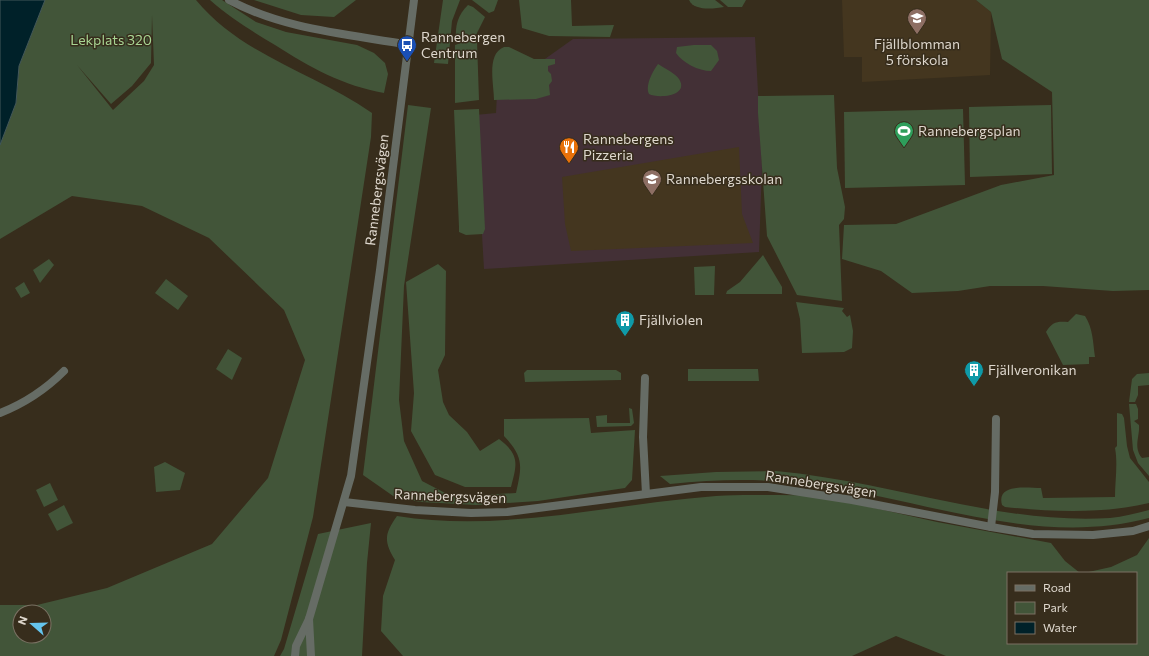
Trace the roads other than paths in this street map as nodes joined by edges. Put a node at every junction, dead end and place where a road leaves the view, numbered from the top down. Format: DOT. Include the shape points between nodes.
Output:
graph roads {
  1 [pos="229,0"];
  2 [pos="414,0"];
  3 [pos="410,45"];
  4 [pos="64,371"];
  5 [pos="645,378"];
  6 [pos="0,413"];
  7 [pos="996,419"];
  8 [pos="646,494"];
  9 [pos="344,502"];
  10 [pos="1149,526"];
  11 [pos="991,527"];
  12 [pos="309,619"];
  13 [pos="295,656"];
  14 [pos="311,656"];
  1 -- 3 [label="street" via="256,13 293,25"];
  2 -- 3 [label="street, Rannebergsvägen"];
  3 -- 9 [label="street, Rannebergsvägen" via="355,452"];
  4 -- 6 [label="street" via="32,396"];
  5 -- 8 [label="street" via="643,437"];
  7 -- 11 [label="street" via="995,492"];
  8 -- 9 [label="street, Rannebergsvägen" via="536,509 470,512 379,507"];
  8 -- 11 [label="street, Rannebergsvägen" via="701,487 768,487 852,500"];
  9 -- 12 [label="street, Rannebergsvägen"];
  10 -- 11 [label="street, Rannebergsvägen" via="1133,531 1093,535 1034,534"];
  12 -- 13 [label="street, Rannebergsvägen" via="296,646"];
  12 -- 14 [label="street, Rannebergsvägen"];
}
